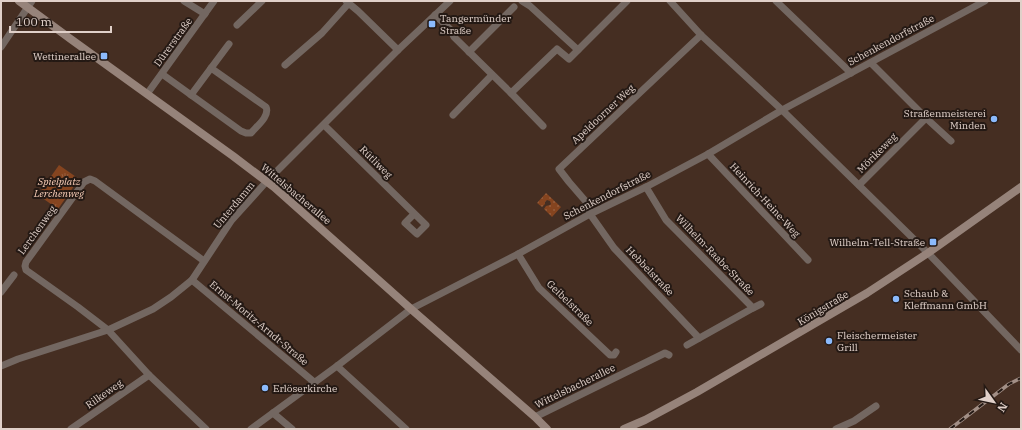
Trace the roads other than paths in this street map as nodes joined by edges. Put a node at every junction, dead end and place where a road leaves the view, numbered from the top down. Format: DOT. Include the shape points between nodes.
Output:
graph roads {
  1 [pos="19,1"];
  2 [pos="184,1"];
  3 [pos="214,1"];
  4 [pos="262,1"];
  5 [pos="450,1"];
  6 [pos="522,1"];
  7 [pos="536,1"];
  8 [pos="627,1"];
  9 [pos="670,1"];
  10 [pos="776,1"];
  11 [pos="985,1"];
  12 [pos="348,2"];
  13 [pos="30,4"];
  14 [pos="513,4"];
  15 [pos="530,6"];
  16 [pos="204,14"];
  17 [pos="435,15"];
  18 [pos="237,25"];
  19 [pos="701,35"];
  20 [pos="566,39"];
  21 [pos="228,44"];
  22 [pos="1,47"];
  23 [pos="557,48"];
  24 [pos="398,50"];
  25 [pos="578,50"];
  26 [pos="469,52"];
  27 [pos="871,63"];
  28 [pos="286,65"];
  29 [pos="212,68"];
  30 [pos="851,73"];
  31 [pos="162,74"];
  32 [pos="492,75"];
  33 [pos="511,93"];
  34 [pos="147,94"];
  35 [pos="191,96"];
  36 [pos="782,110"];
  37 [pos="453,115"];
  38 [pos="926,118"];
  39 [pos="324,125"];
  40 [pos="543,126"];
  41 [pos="951,141"];
  42 [pos="708,154"];
  43 [pos="267,181"];
  44 [pos="859,185"];
  45 [pos="1021,186"];
  46 [pos="646,187"];
  47 [pos="414,214"];
  48 [pos="590,214"];
  49 [pos="928,253"];
  50 [pos="518,254"];
  51 [pos="808,260"];
  52 [pos="204,261"];
  53 [pos="14,275"];
  54 [pos="192,280"];
  55 [pos="1,292"];
  56 [pos="761,304"];
  57 [pos="753,308"];
  58 [pos="411,309"];
  59 [pos="108,330"];
  60 [pos="699,338"];
  61 [pos="687,345"];
  62 [pos="1021,350"];
  63 [pos="616,352"];
  64 [pos="669,355"];
  65 [pos="1,366"];
  66 [pos="337,366"];
  67 [pos="149,375"];
  68 [pos="314,382"];
  69 [pos="876,406"];
  70 [pos="273,413"];
  71 [pos="535,417"];
  72 [pos="71,429"];
  73 [pos="206,429"];
  74 [pos="251,429"];
  75 [pos="292,429"];
  76 [pos="406,429"];
  77 [pos="547,429"];
  78 [pos="624,429"];
  79 [pos="836,429"];
  1 -- 13 [label="street"];
  2 -- 16 [label="street"];
  3 -- 16 [label="street, Dürerstraße"];
  4 -- 18 [label="street"];
  5 -- 17 [label="street, Unterdamm"];
  6 -- 14 [label="street"];
  6 -- 15 [label="street"];
  7 -- 15 [label="street"];
  8 -- 25 [label="street"];
  9 -- 19 [label="street"];
  10 -- 30 [label="street"];
  11 -- 27 [label="street, Schenkendorfstraße"];
  12 -- 24 [label="street"];
  12 -- 28 [label="street" via="322,33"];
  13 -- 22 [label="street"];
  13 -- 34 [label="street, Wittelsbacherallee"];
  14 -- 26 [label="street"];
  15 -- 20 [label="street"];
  16 -- 31 [label="street, Dürerstraße"];
  17 -- 24 [label="street, Unterdamm"];
  17 -- 26 [label="street"];
  19 -- 36 [label="street"];
  19 -- 48 [label="street, Apeldoorner Weg" via="560,169 588,204"];
  20 -- 23 [label="street"];
  20 -- 25 [label="street"];
  21 -- 29 [label="street"];
  23 -- 25 [label="street" via="569,59"];
  23 -- 33 [label="street"];
  24 -- 39 [label="street, Unterdamm"];
  26 -- 32 [label="street"];
  27 -- 30 [label="street, Schenkendorfstraße"];
  27 -- 38 [label="street"];
  29 -- 35 [label="street"];
  29 -- 35 [label="street" via="266,107 266,115 251,133 246,133"];
  30 -- 36 [label="street, Schenkendorfstraße"];
  31 -- 34 [label="street, Dürerstraße"];
  31 -- 35 [label="street"];
  32 -- 33 [label="street"];
  32 -- 37 [label="street"];
  33 -- 40 [label="street"];
  34 -- 43 [label="street, Wittelsbacherallee"];
  36 -- 42 [label="street, Schenkendorfstraße"];
  36 -- 44 [label="street"];
  38 -- 41 [label="street"];
  38 -- 44 [label="street, Mörikeweg"];
  39 -- 43 [label="street, Unterdamm"];
  39 -- 47 [label="street, Rütliweg"];
  42 -- 46 [label="street, Schenkendorfstraße"];
  42 -- 51 [label="street, Heinrich-Heine-Weg"];
  43 -- 52 [label="street, Unterdamm" via="231,221"];
  43 -- 58 [label="street, Wittelsbacherallee"];
  44 -- 49 [label="street"];
  45 -- 49 [label="street, Königstraße"];
  46 -- 48 [label="street, Schenkendorfstraße"];
  46 -- 57 [label="street, Wilhelm-Raabe-Straße" via="666,220"];
  48 -- 50 [label="street, Schenkendorfstraße"];
  48 -- 60 [label="street, Hebbelstraße" via="614,248"];
  49 -- 62 [label="street"];
  49 -- 78 [label="street, Königstraße" via="755,360"];
  50 -- 58 [label="street, Schenkendorfstraße"];
  50 -- 63 [label="street, Geibelstraße" via="539,288 610,355"];
  52 -- 54 [label="street, Unterdamm"];
  52 -- 59 [label="street, Lerchenweg" via="95,181 90,179 84,182 25,266 26,270"];
  53 -- 55 [label="street"];
  54 -- 59 [label="street, Unterdamm" via="153,309"];
  54 -- 68 [label="street, Ernst-Moritz-Arndt-Straße"];
  56 -- 57 [label="street, Wilhelm-Raabe-Straße"];
  57 -- 60 [label="street"];
  58 -- 66 [label="street, Schenkendorfstraße"];
  58 -- 71 [label="street, Wittelsbacherallee"];
  59 -- 65 [label="street, Unterdamm"];
  59 -- 67 [label="street"];
  60 -- 61 [label="street"];
  64 -- 71 [label="street, Wittelsbacherallee" via="663,354"];
  66 -- 68 [label="street, Schenkendorfstraße"];
  66 -- 76 [label="street"];
  67 -- 72 [label="street, Rilkeweg"];
  67 -- 73 [label="street"];
  68 -- 70 [label="street, Schenkendorfstraße"];
  69 -- 79 [label="street" via="854,421"];
  70 -- 74 [label="street, Schenkendorfstraße"];
  70 -- 75 [label="street"];
  71 -- 77 [label="street, Wittelsbacherallee"];
}
